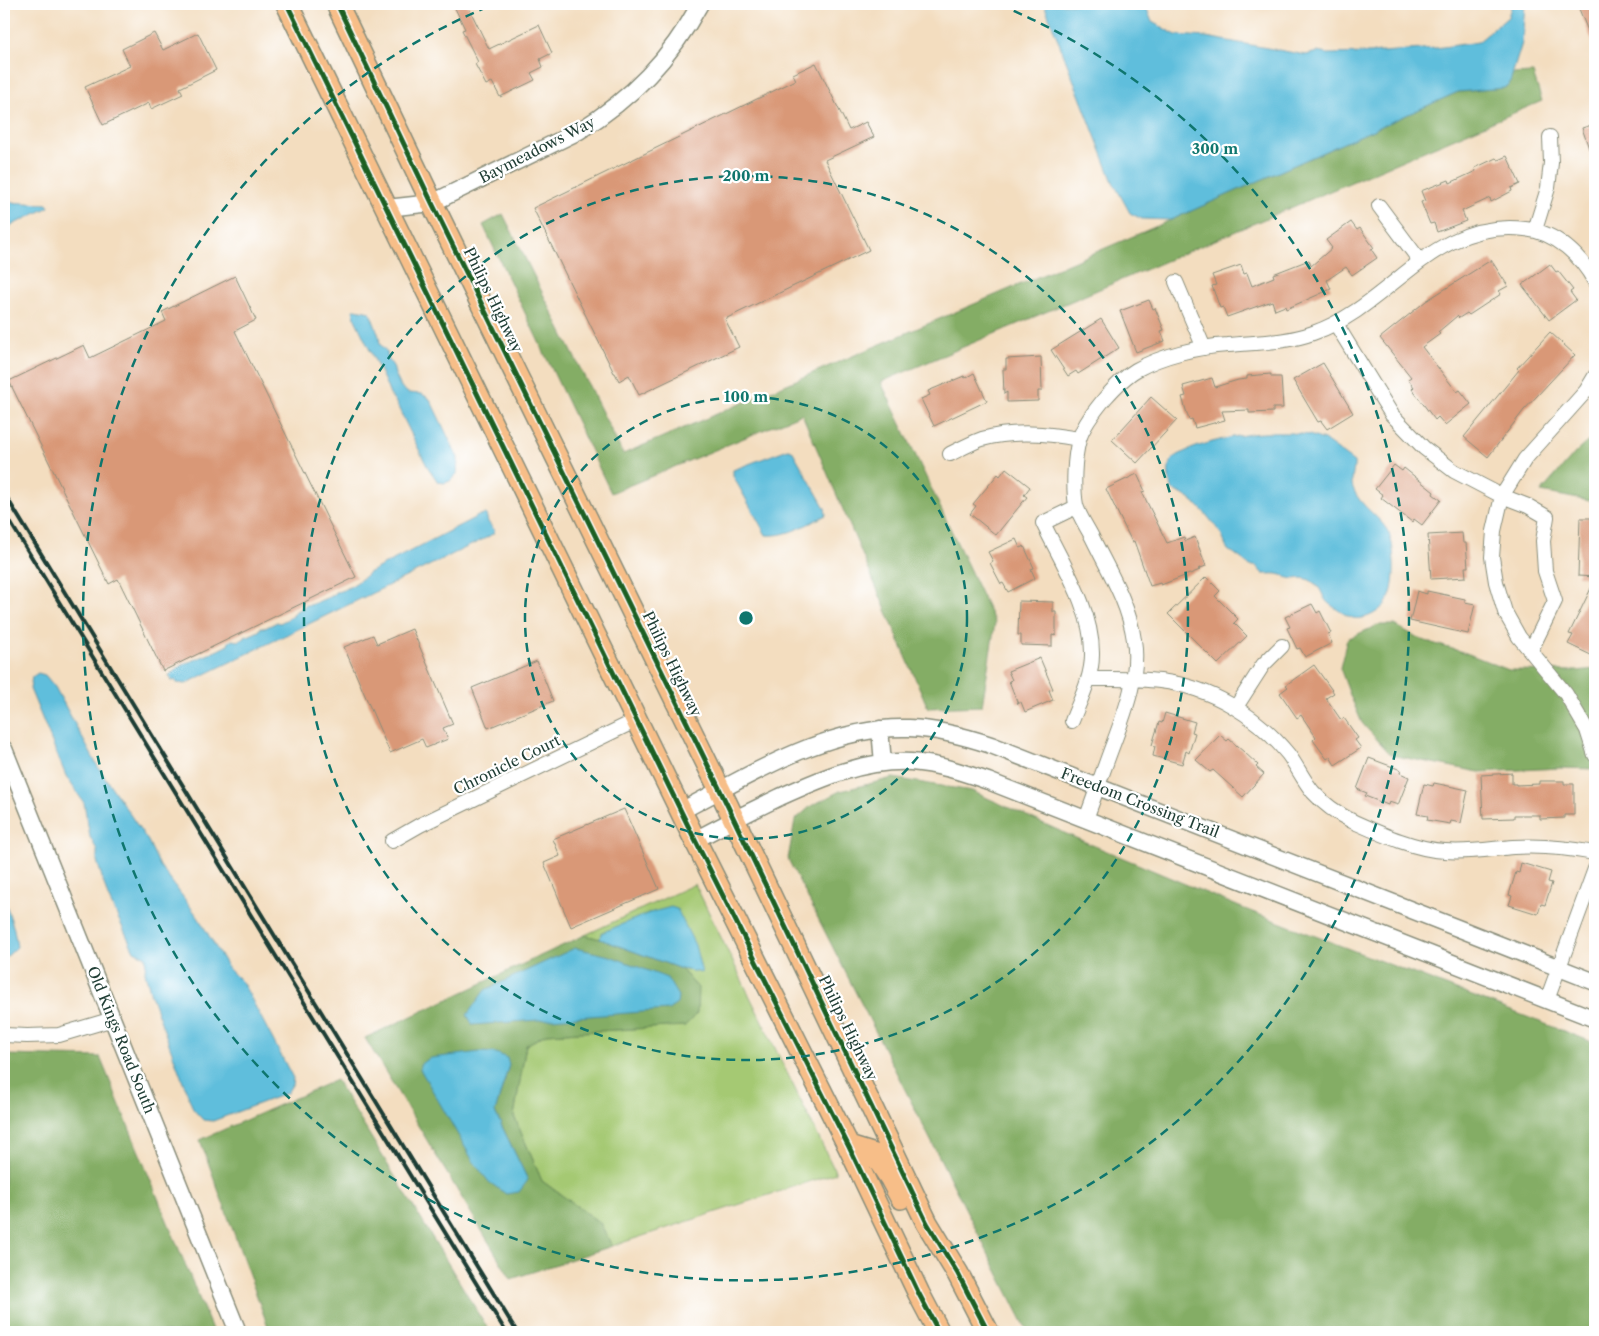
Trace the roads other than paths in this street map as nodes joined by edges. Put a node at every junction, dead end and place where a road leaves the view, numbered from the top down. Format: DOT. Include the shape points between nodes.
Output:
graph roads {
  1 [pos="287,4"];
  2 [pos="337,4"];
  3 [pos="700,4"];
  4 [pos="1550,137"];
  5 [pos="432,203"];
  6 [pos="1379,206"];
  7 [pos="386,208"];
  8 [pos="1535,230"];
  9 [pos="1420,262"];
  10 [pos="1176,282"];
  11 [pos="1595,282"];
  12 [pos="1336,324"];
  13 [pos="1204,348"];
  14 [pos="1595,376"];
  15 [pos="1079,439"];
  16 [pos="950,454"];
  17 [pos="1502,496"];
  18 [pos="1076,507"];
  19 [pos="1282,646"];
  20 [pos="1530,650"];
  21 [pos="1088,679"];
  22 [pos="1132,680"];
  23 [pos="1236,707"];
  24 [pos="637,720"];
  25 [pos="1072,720"];
  26 [pos="880,729"];
  27 [pos="4,748"];
  28 [pos="1595,755"];
  29 [pos="883,763"];
  30 [pos="1098,787"];
  31 [pos="720,790"];
  32 [pos="681,811"];
  33 [pos="734,819"];
  34 [pos="1086,819"];
  35 [pos="695,840"];
  36 [pos="392,841"];
  37 [pos="1595,853"];
  38 [pos="1595,869"];
  39 [pos="1559,968"];
  40 [pos="1595,982"];
  41 [pos="1547,1000"];
  42 [pos="113,1019"];
  43 [pos="1595,1019"];
  44 [pos="4,1034"];
  45 [pos="849,1147"];
  46 [pos="927,1222"];
  47 [pos="238,1332"];
  48 [pos="938,1332"];
  49 [pos="988,1332"];
  1 -- 7 [label="main road"];
  2 -- 5 [label="main road, Philips Highway"];
  3 -- 5 [label="street, Baymeadows Way" via="669,52 640,84 596,120"];
  4 -- 8 [label="street" via="1548,188"];
  5 -- 7 [label="street, Baymeadows Way"];
  5 -- 31 [label="main road, Philips Highway"];
  6 -- 9 [label="street"];
  7 -- 24 [label="main road"];
  8 -- 9 [label="street" via="1508,227 1480,231 1442,246"];
  8 -- 11 [label="street" via="1566,246 1584,264"];
  9 -- 12 [label="street" via="1361,309"];
  10 -- 13 [label="street"];
  12 -- 13 [label="street" via="1278,342"];
  12 -- 17 [label="street" via="1401,425 1454,471"];
  13 -- 15 [label="street" via="1161,359 1135,370 1098,406"];
  14 -- 17 [label="street" via="1586,391 1524,459"];
  15 -- 16 [label="street" via="1050,433 1011,433 981,440"];
  15 -- 18 [label="street"];
  17 -- 20 [label="street" via="1492,557 1496,582 1505,612"];
  17 -- 20 [label="street" via="1547,517 1543,541 1545,570 1555,601"];
  18 -- 21 [label="street" via="1043,523 1079,596 1089,627 1092,655"];
  18 -- 22 [label="street" via="1127,609 1136,652"];
  19 -- 23 [label="street" via="1263,665"];
  20 -- 28 [label="street" via="1566,694 1587,730"];
  21 -- 22 [label="street"];
  21 -- 25 [label="street"];
  22 -- 23 [label="street" via="1190,687"];
  22 -- 30 [label="street" via="1130,696"];
  23 -- 37 [label="street" via="1288,754 1313,792 1330,807 1351,820 1412,845 1471,852 1542,846"];
  24 -- 32 [label="main road"];
  24 -- 36 [label="street, Chronicle Court"];
  26 -- 29 [label="street"];
  26 -- 30 [label="street, Freedom Crossing Trail" via="926,729 967,737"];
  26 -- 31 [label="street, Freedom Crossing Trail" via="810,746"];
  27 -- 42 [label="street, Old Kings Road South"];
  29 -- 33 [label="street" via="839,772"];
  29 -- 34 [label="street" via="910,762 956,770"];
  30 -- 34 [label="street"];
  30 -- 39 [label="street, Freedom Crossing Trail"];
  31 -- 32 [label="street, Freedom Crossing Trail"];
  31 -- 33 [label="main road, Philips Highway"];
  32 -- 35 [label="main road"];
  33 -- 35 [label="street"];
  33 -- 46 [label="main road, Philips Highway"];
  34 -- 41 [label="street"];
  35 -- 45 [label="main road"];
  38 -- 39 [label="street"];
  39 -- 40 [label="street, Freedom Crossing Trail"];
  39 -- 41 [label="street"];
  41 -- 43 [label="street"];
  42 -- 44 [label="street" via="59,1035"];
  42 -- 47 [label="street, Old Kings Road South"];
  45 -- 46 [label="main road" via="875,1155 903,1201"];
  45 -- 48 [label="main road"];
  46 -- 49 [label="main road, Philips Highway"];
}
